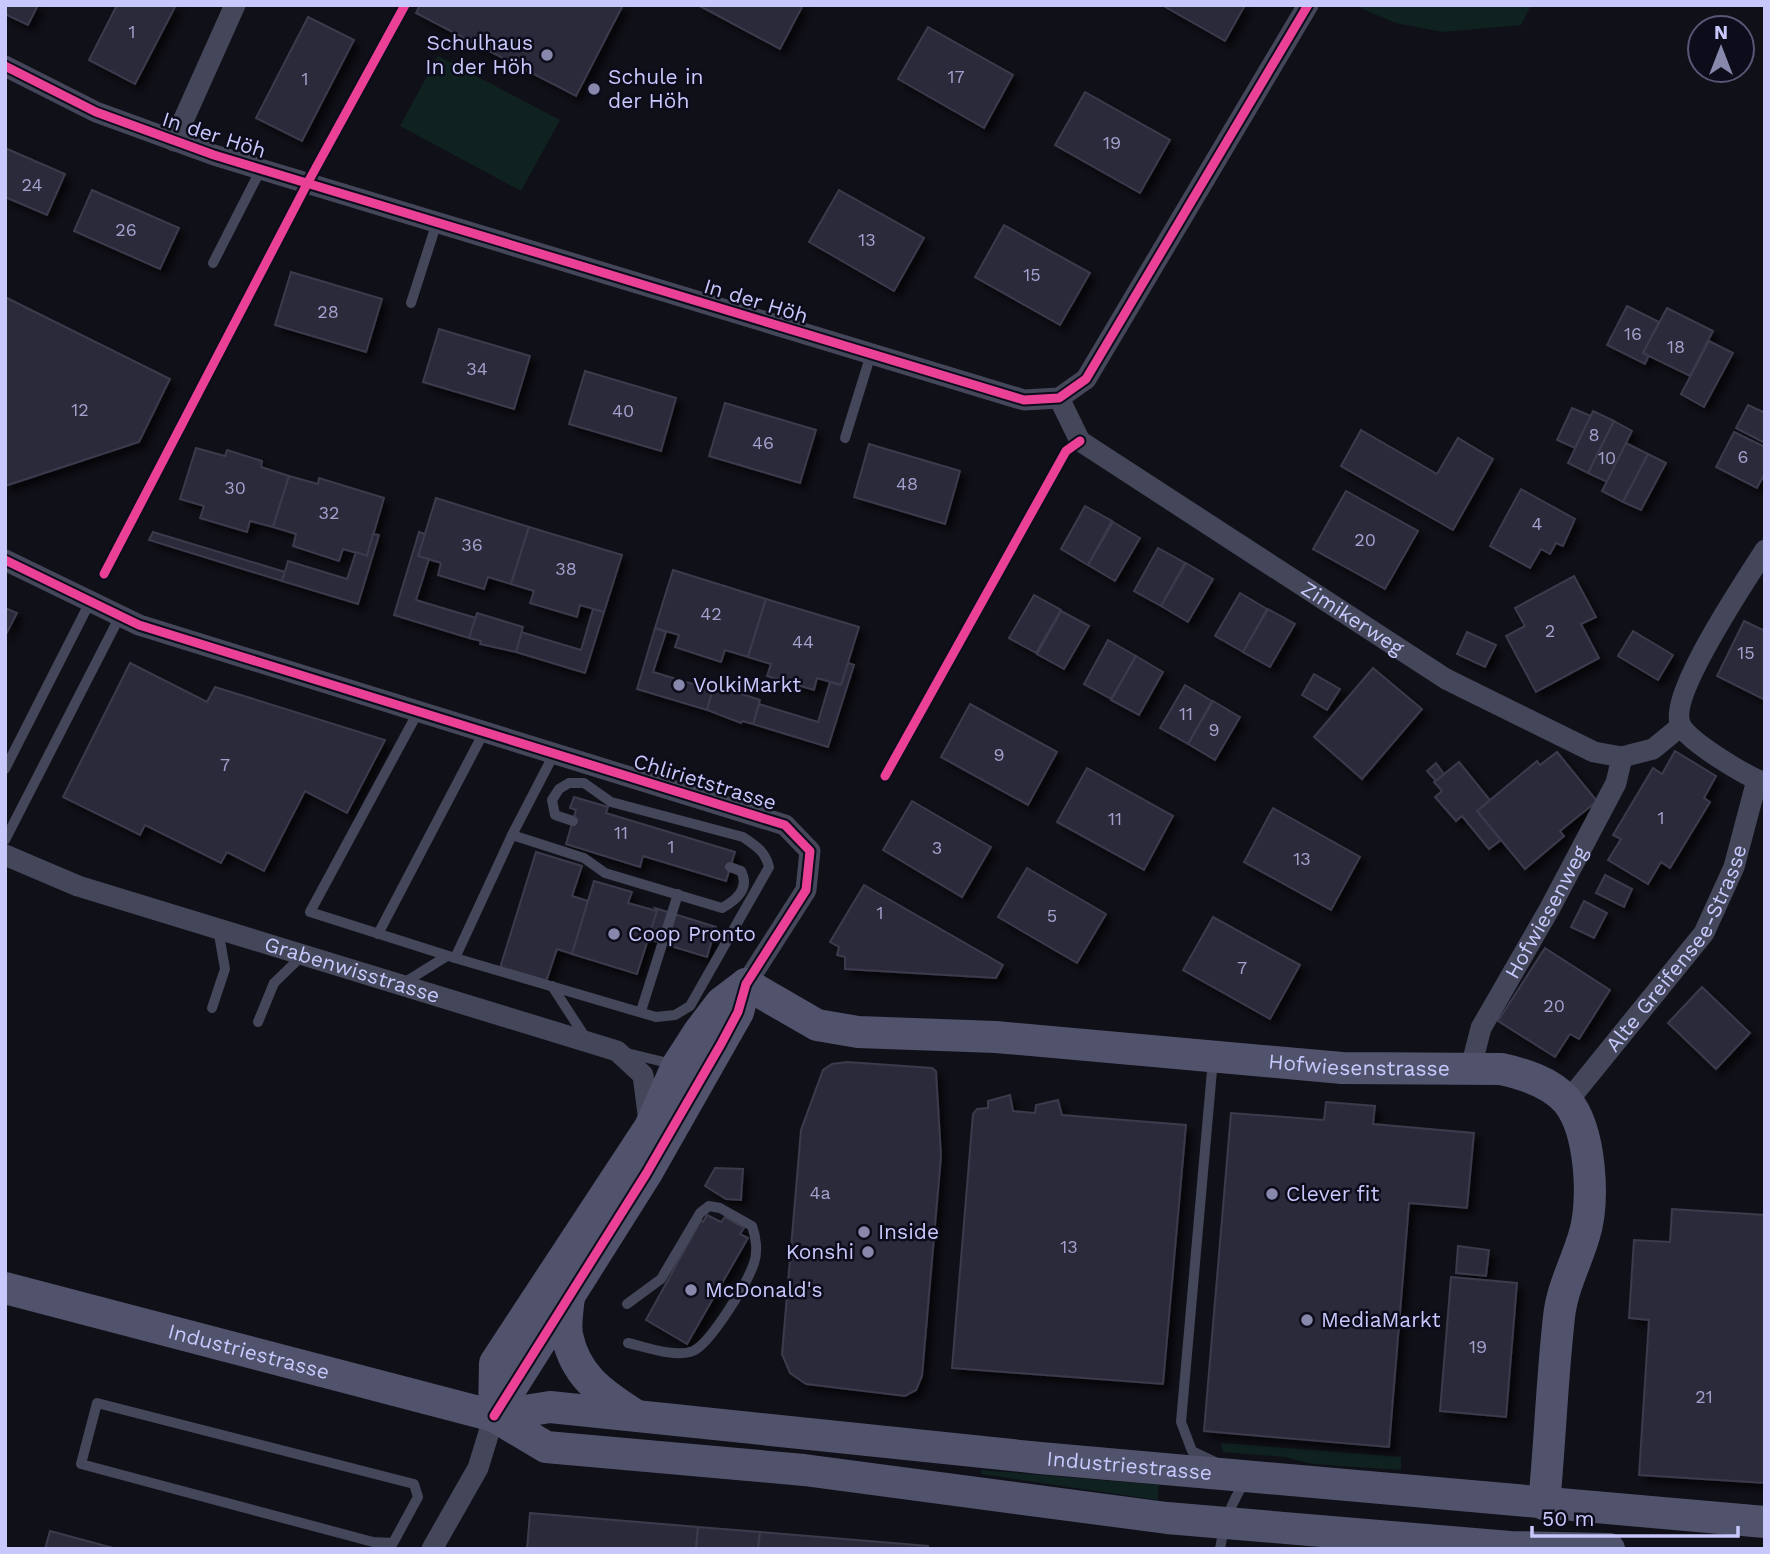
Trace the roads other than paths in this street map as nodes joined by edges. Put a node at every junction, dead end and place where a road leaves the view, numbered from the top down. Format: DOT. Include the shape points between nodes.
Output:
graph roads {
  1 [pos="235,5"];
  2 [pos="1308,5"];
  3 [pos="5,66"];
  4 [pos="174,141"];
  5 [pos="261,169"];
  6 [pos="437,222"];
  7 [pos="213,262"];
  8 [pos="411,303"];
  9 [pos="871,354"];
  10 [pos="1059,398"];
  11 [pos="845,438"];
  12 [pos="1765,550"];
  13 [pos="5,560"];
  14 [pos="90,602"];
  15 [pos="120,616"];
  16 [pos="418,712"];
  17 [pos="1681,726"];
  18 [pos="484,732"];
  19 [pos="554,754"];
  20 [pos="1622,757"];
  21 [pos="5,769"];
  22 [pos="1761,782"];
  23 [pos="573,821"];
  24 [pos="512,835"];
  25 [pos="5,840"];
  26 [pos="5,855"];
  27 [pos="730,867"];
  28 [pos="678,894"];
  29 [pos="218,929"];
  30 [pos="378,934"];
  31 [pos="303,955"];
  32 [pos="451,957"];
  33 [pos="746,984"];
  34 [pos="398,986"];
  35 [pos="552,986"];
  36 [pos="212,1008"];
  37 [pos="640,1011"];
  38 [pos="258,1022"];
  39 [pos="589,1042"];
  40 [pos="617,1051"];
  41 [pos="1213,1056"];
  42 [pos="692,1066"];
  43 [pos="1471,1067"];
  44 [pos="1568,1101"];
  45 [pos="650,1128"];
  46 [pos="5,1288"];
  47 [pos="569,1296"];
  48 [pos="628,1304"];
  49 [pos="628,1343"];
  50 [pos="494,1416"];
  51 [pos="639,1418"];
  52 [pos="1249,1477"];
  53 [pos="1545,1504"];
  54 [pos="1765,1522"];
  55 [pos="1222,1535"];
  56 [pos="373,1545"];
  57 [pos="432,1549"];
  58 [pos="1609,1549"];
  1 -- 4 [label="street"];
  2 -- 10 [label="street" via="1086,379"];
  3 -- 4 [label="street, In der Höh" via="96,111"];
  4 -- 5 [label="street, In der Höh"];
  5 -- 6 [label="street, In der Höh"];
  5 -- 7 [label="lane"];
  6 -- 8 [label="lane"];
  6 -- 9 [label="street, In der Höh"];
  9 -- 10 [label="street, In der Höh" via="1024,400"];
  9 -- 11 [label="lane"];
  10 -- 20 [label="street, Zimikerweg" via="1080,441 1446,679 1594,752"];
  12 -- 17 [label="street" via="1694,667 1681,703"];
  13 -- 14 [label="street, Chlirietstrasse"];
  14 -- 15 [label="street, Chlirietstrasse"];
  14 -- 21 [label="lane"];
  15 -- 16 [label="street, Chlirietstrasse"];
  15 -- 25 [label="lane"];
  16 -- 18 [label="street, Chlirietstrasse"];
  16 -- 30 [label="lane" via="310,912"];
  17 -- 20 [label="street, Zimikerweg" via="1653,749"];
  17 -- 22 [label="street, Alte Greifensee-Strasse" via="1704,747"];
  18 -- 19 [label="street, Chlirietstrasse"];
  18 -- 30 [label="lane"];
  19 -- 24 [label="lane"];
  19 -- 33 [label="street, Chlirietstrasse" via="785,825 810,851 806,890"];
  20 -- 43 [label="street, Hofwiesenweg" via="1616,783 1481,1028"];
  22 -- 44 [label="street, Alte Greifensee-Strasse" via="1734,867 1704,933"];
  23 -- 37 [label="lane" via="555,815 552,800 569,783 584,783 611,802 743,837 766,857 769,867 690,1006 675,1016 656,1017"];
  24 -- 28 [label="lane" via="584,858 605,873"];
  24 -- 32 [label="lane"];
  26 -- 29 [label="street, Grabenwisstrasse" via="78,886"];
  27 -- 28 [label="lane" via="741,871 743,889 722,908"];
  28 -- 37 [label="lane"];
  29 -- 31 [label="street, Grabenwisstrasse"];
  29 -- 36 [label="lane" via="225,969"];
  30 -- 32 [label="lane"];
  31 -- 34 [label="street, Grabenwisstrasse"];
  31 -- 38 [label="lane" via="274,983"];
  32 -- 34 [label="lane"];
  32 -- 35 [label="lane"];
  33 -- 41 [label="main road, Hofwiesenstrasse" via="817,1025 858,1032 996,1037"];
  33 -- 42 [label="main road, Chlirietstrasse" via="738,1012"];
  34 -- 39 [label="street, Grabenwisstrasse"];
  35 -- 37 [label="lane"];
  35 -- 39 [label="lane"];
  39 -- 40 [label="street, Grabenwisstrasse"];
  40 -- 42 [label="lane"];
  40 -- 45 [label="street, Grabenwisstrasse" via="643,1075"];
  41 -- 43 [label="main road, Hofwiesenstrasse" via="1342,1068"];
  41 -- 52 [label="lane" via="1181,1422 1192,1451"];
  42 -- 45 [label="main road, Chlirietstrasse"];
  42 -- 47 [label="main road, Chlirietstrasse" via="646,1174"];
  43 -- 44 [label="main road, Hofwiesenstrasse" via="1525,1075"];
  44 -- 53 [label="main road" via="1581,1128 1589,1163 1588,1203 1585,1233 1559,1315"];
  45 -- 50 [label="main road, Chlirietstrasse" via="495,1363"];
  46 -- 50 [label="main road, Industriestrasse"];
  47 -- 50 [label="main road, Chlirietstrasse"];
  47 -- 51 [label="main road, Chlirietstrasse" via="567,1335 581,1369 595,1390"];
  48 -- 49 [label="lane" via="661,1279 699,1213 709,1206 752,1226 755,1262 704,1344 691,1352 659,1351"];
  50 -- 51 [label="main road, Industriestrasse" via="550,1407"];
  50 -- 55 [label="main road, Industriestrasse" via="546,1447 804,1470 1167,1518"];
  50 -- 57 [label="street" via="478,1468"];
  51 -- 52 [label="main road, Industriestrasse"];
  52 -- 53 [label="main road, Industriestrasse"];
  52 -- 55 [label="lane" via="1232,1500"];
  53 -- 54 [label="main road, Industriestrasse"];
  55 -- 58 [label="main road, Industriestrasse"];
  56 -- 56 [label="lane" via="81,1464 97,1403 414,1484 418,1497 393,1543"];
}
